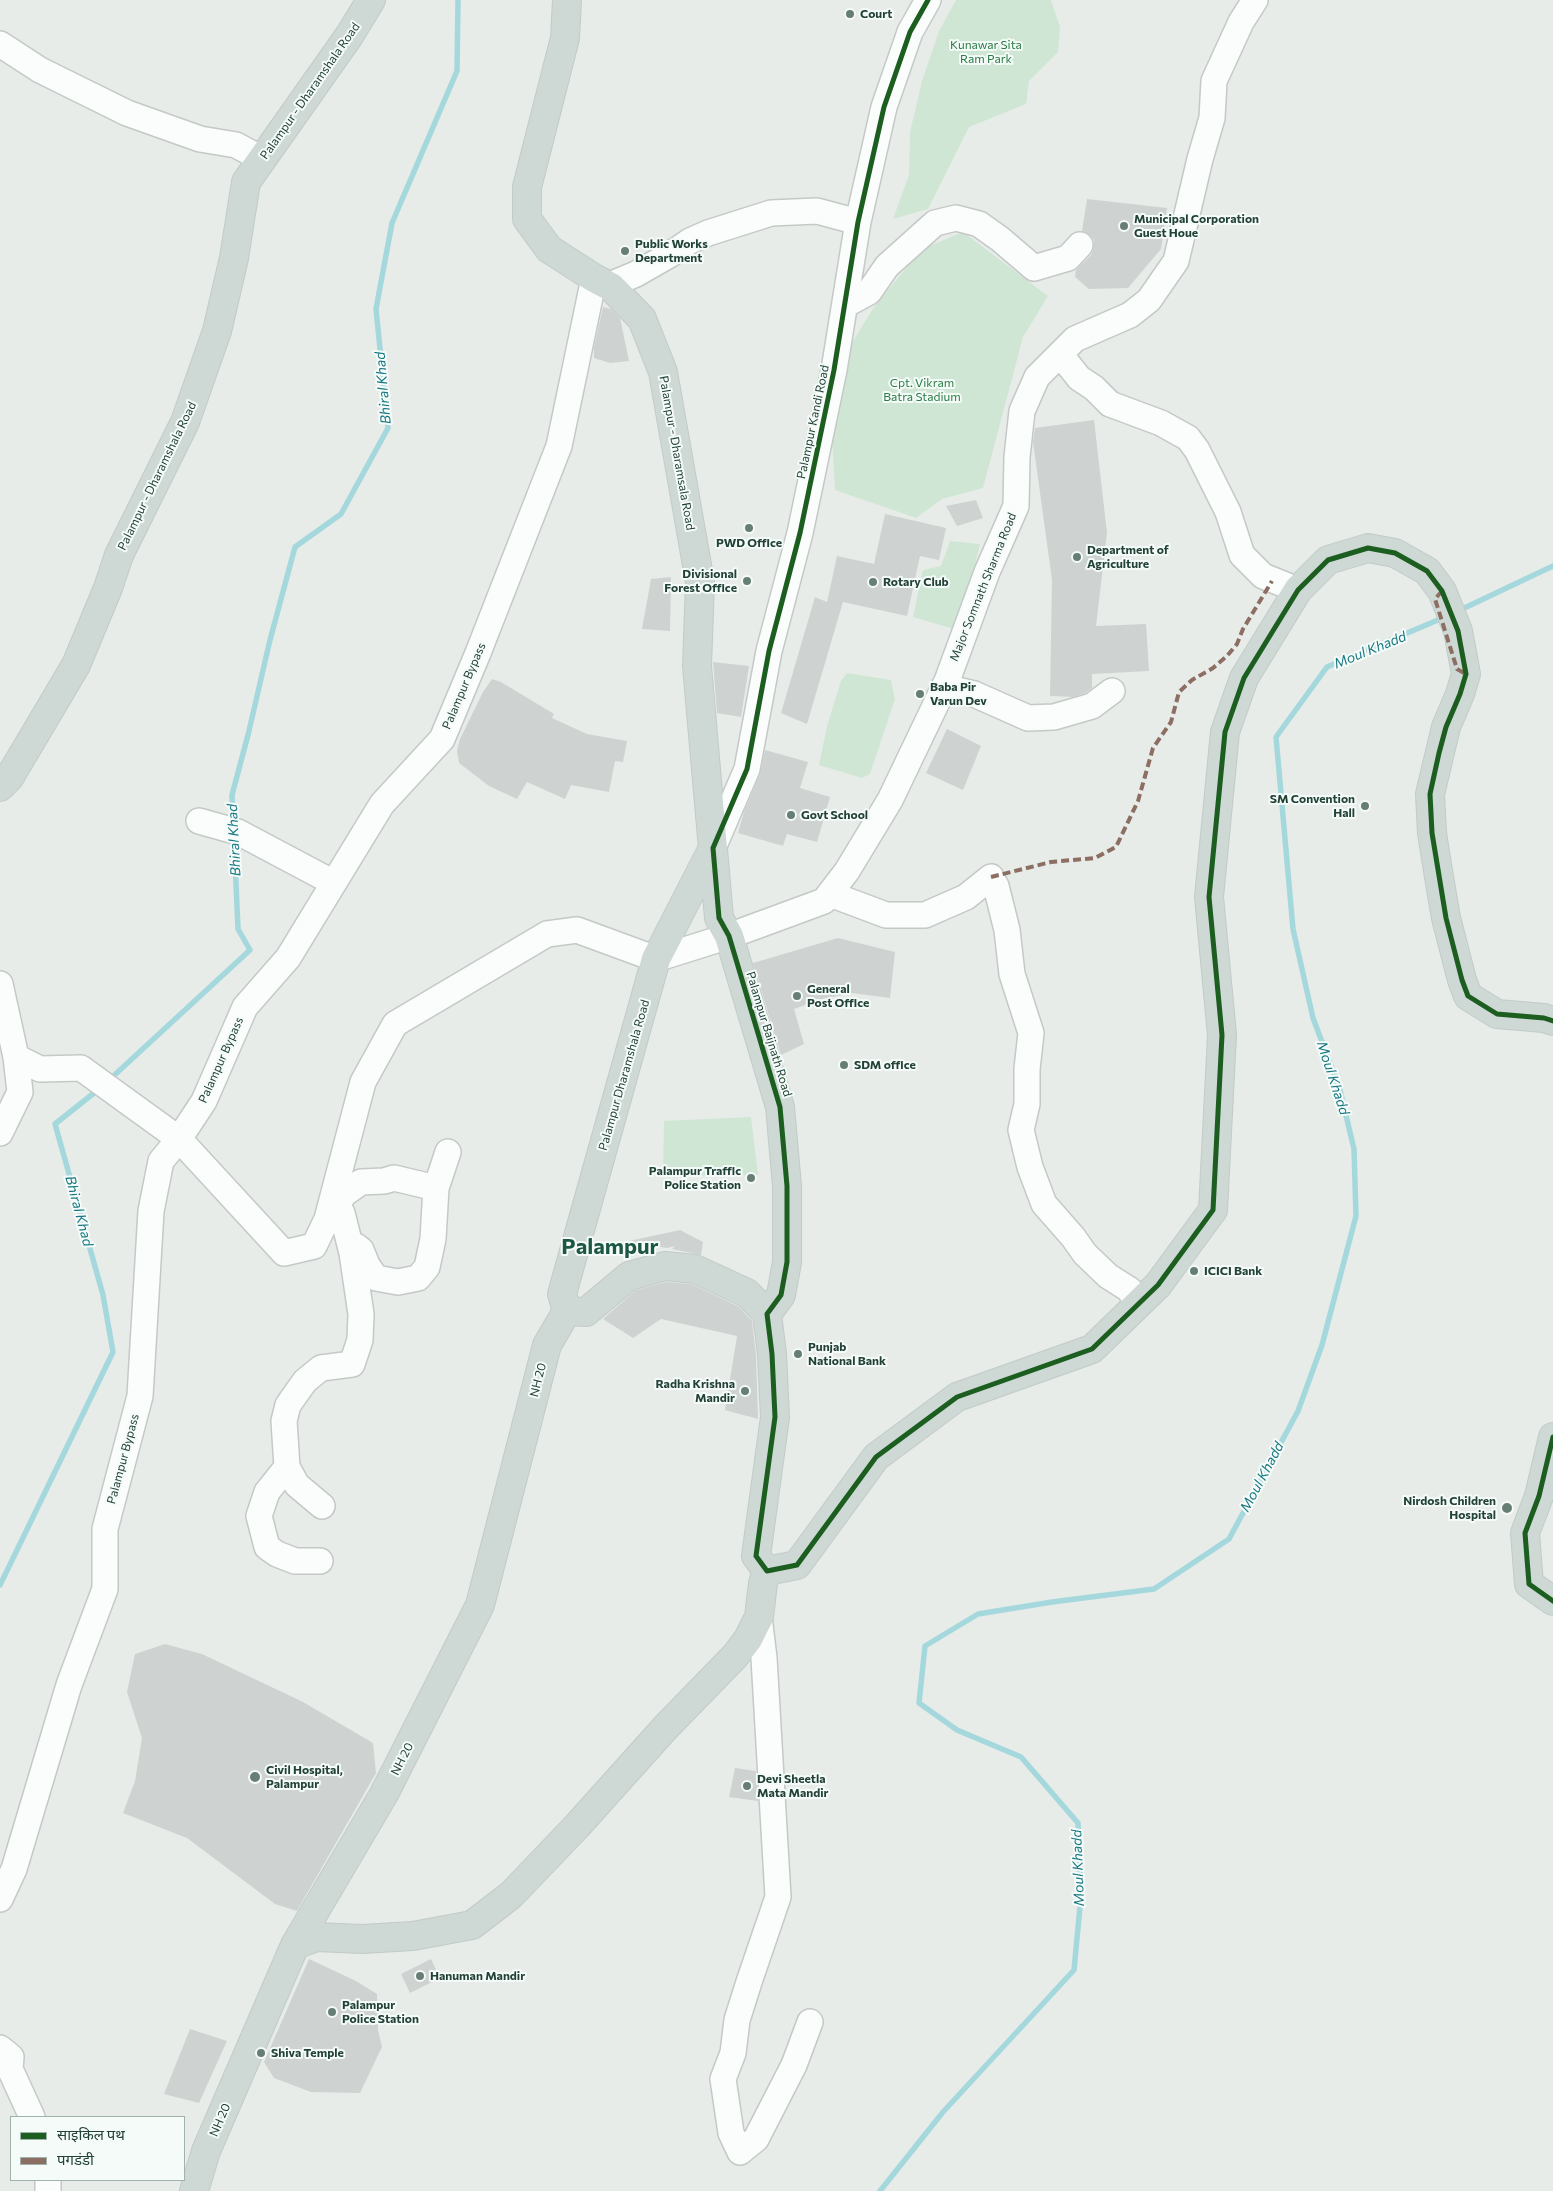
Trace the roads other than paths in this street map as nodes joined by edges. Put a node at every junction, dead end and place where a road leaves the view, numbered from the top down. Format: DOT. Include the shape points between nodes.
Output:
graph roads {
  1 [pos="371,0"];
  2 [pos="567,0"];
  3 [pos="928,0"];
  4 [pos="1255,0"];
  5 [pos="0,44"];
  6 [pos="262,159"];
  7 [pos="858,222"];
  8 [pos="1080,245"];
  9 [pos="602,283"];
  10 [pos="845,305"];
  11 [pos="1060,354"];
  12 [pos="1298,590"];
  13 [pos="944,687"];
  14 [pos="1112,691"];
  15 [pos="0,787"];
  16 [pos="199,822"];
  17 [pos="713,848"];
  18 [pos="334,883"];
  19 [pos="830,894"];
  20 [pos="729,936"];
  21 [pos="656,959"];
  22 [pos="0,984"];
  23 [pos="1553,1021"];
  24 [pos="16,1057"];
  25 [pos="0,1133"];
  26 [pos="179,1139"];
  27 [pos="448,1152"];
  28 [pos="436,1188"];
  29 [pos="334,1205"];
  30 [pos="348,1241"];
  31 [pos="1137,1306"];
  32 [pos="567,1311"];
  33 [pos="767,1314"];
  34 [pos="1553,1437"];
  35 [pos="287,1467"];
  36 [pos="322,1506"];
  37 [pos="320,1561"];
  38 [pos="767,1571"];
  39 [pos="1553,1601"];
  40 [pos="759,1617"];
  41 [pos="0,1899"];
  42 [pos="295,1945"];
  43 [pos="810,2022"];
  44 [pos="0,2048"];
  45 [pos="32,2116"];
  46 [pos="194,2191"];
  1 -- 6 [label="main road, Palampur - Dharamshala Road" via="350,36"];
  2 -- 9 [label="main road, Palampur - Dharamsala Road" via="565,38 527,187 527,219 549,249"];
  3 -- 7 [label="street, Palampur Kandi Road" via="910,32 884,107"];
  4 -- 11 [label="street, Major Somnath Sharma Road" via="1214,80 1212,118 1176,261 1149,300 1130,315 1075,339"];
  5 -- 6 [label="street" via="40,70 128,113 200,139 236,145"];
  6 -- 15 [label="main road, Palampur - Dharamshala Road" via="246,182 234,258 217,331 186,422 119,555 76,664 9,778"];
  7 -- 9 [label="street" via="817,211 771,213 708,233 636,274 616,282"];
  7 -- 10 [label="street, Palampur Kandi Road"];
  8 -- 10 [label="street" via="1068,258 1034,268 979,224 956,218 934,223 887,266 869,292"];
  9 -- 17 [label="main road, Palampur - Dharamsala Road" via="642,319 663,372 700,582 697,666"];
  9 -- 18 [label="street, Palampur Bypass" via="559,446 442,739 382,804"];
  10 -- 17 [label="street, Palampur Kandi Road" via="800,533 769,651 747,769"];
  11 -- 12 [label="street" via="1079,378 1110,404 1161,423 1188,438 1228,512 1242,555 1263,576"];
  11 -- 13 [label="street, Major Somnath Sharma Road" via="1037,377 1022,411 1016,506 987,572"];
  12 -- 23 [label="main road" via="1328,560 1368,548 1395,553 1428,571 1442,591 1458,631 1466,674 1446,727 1430,794 1432,833 1446,918 1462,980 1468,996 1497,1014"];
  12 -- 31 [label="main road" via="1244,678 1225,732 1209,897 1222,1035 1213,1210 1158,1286"];
  13 -- 14 [label="street" via="974,694 1028,718 1054,717 1092,706"];
  13 -- 19 [label="street, Major Somnath Sharma Road" via="890,800"];
  16 -- 18 [label="street" via="238,832"];
  17 -- 20 [label="main road, Palampur Baijnath Road" via="719,918"];
  17 -- 21 [label="main road, Palampur Dharamshala Road"];
  18 -- 26 [label="street, Palampur Bypass" via="288,958 245,1007 204,1102"];
  19 -- 20 [label="street, Major Somnath Sharma Road" via="824,901"];
  19 -- 31 [label="street" via="886,915 925,915 966,897 990,877 996,886 1007,930 1012,974 1031,1033 1027,1104 1021,1130 1030,1167 1044,1204 1085,1254 1108,1276 1130,1290"];
  20 -- 21 [label="street, Major Somnath Sharma Road"];
  20 -- 33 [label="main road, Palampur Baijnath Road" via="780,1108 787,1186 787,1262 781,1295"];
  21 -- 29 [label="street" via="577,930 547,934 395,1024 363,1082"];
  21 -- 32 [label="main road, Palampur Dharamshala Road" via="562,1294"];
  22 -- 24 [label="street"];
  24 -- 25 [label="street" via="20,1092"];
  24 -- 26 [label="street" via="40,1069 81,1068"];
  26 -- 29 [label="street" via="284,1253 314,1246"];
  26 -- 41 [label="street, Palampur Bypass" via="161,1161 151,1211 140,1396 105,1528 105,1589 69,1685 14,1868"];
  27 -- 28 [label="street"];
  28 -- 29 [label="street" via="394,1178 362,1182"];
  28 -- 30 [label="street" via="433,1239 427,1267 418,1278 398,1282 376,1278 361,1250"];
  29 -- 30 [label="street" via="342,1213"];
  30 -- 35 [label="street" via="357,1279 360,1340 352,1364 321,1368 305,1381 288,1405 284,1421"];
  31 -- 38 [label="main road" via="1092,1349 958,1397 876,1457 797,1565"];
  32 -- 33 [label="main road" via="586,1312 629,1276 664,1266 695,1270 747,1293"];
  32 -- 42 [label="main road, NH 20" via="547,1345 480,1605 384,1794"];
  33 -- 38 [label="main road" via="775,1416 756,1556"];
  34 -- 39 [label="main road" via="1539,1496 1525,1533 1529,1584"];
  35 -- 36 [label="street" via="296,1485"];
  35 -- 37 [label="street" via="267,1492 259,1516 262,1533 267,1547 277,1554 295,1561"];
  38 -- 40 [label="main road"];
  40 -- 42 [label="main road" via="748,1639 734,1656 542,1863 511,1895 472,1924 413,1936 317,1937"];
  40 -- 43 [label="street" via="778,1897 737,2020 732,2052 723,2079 731,2133 740,2152 756,2139 794,2065"];
  42 -- 46 [label="main road, NH 20" via="206,2151"];
  44 -- 45 [label="street" via="12,2057 10,2069"];
}
